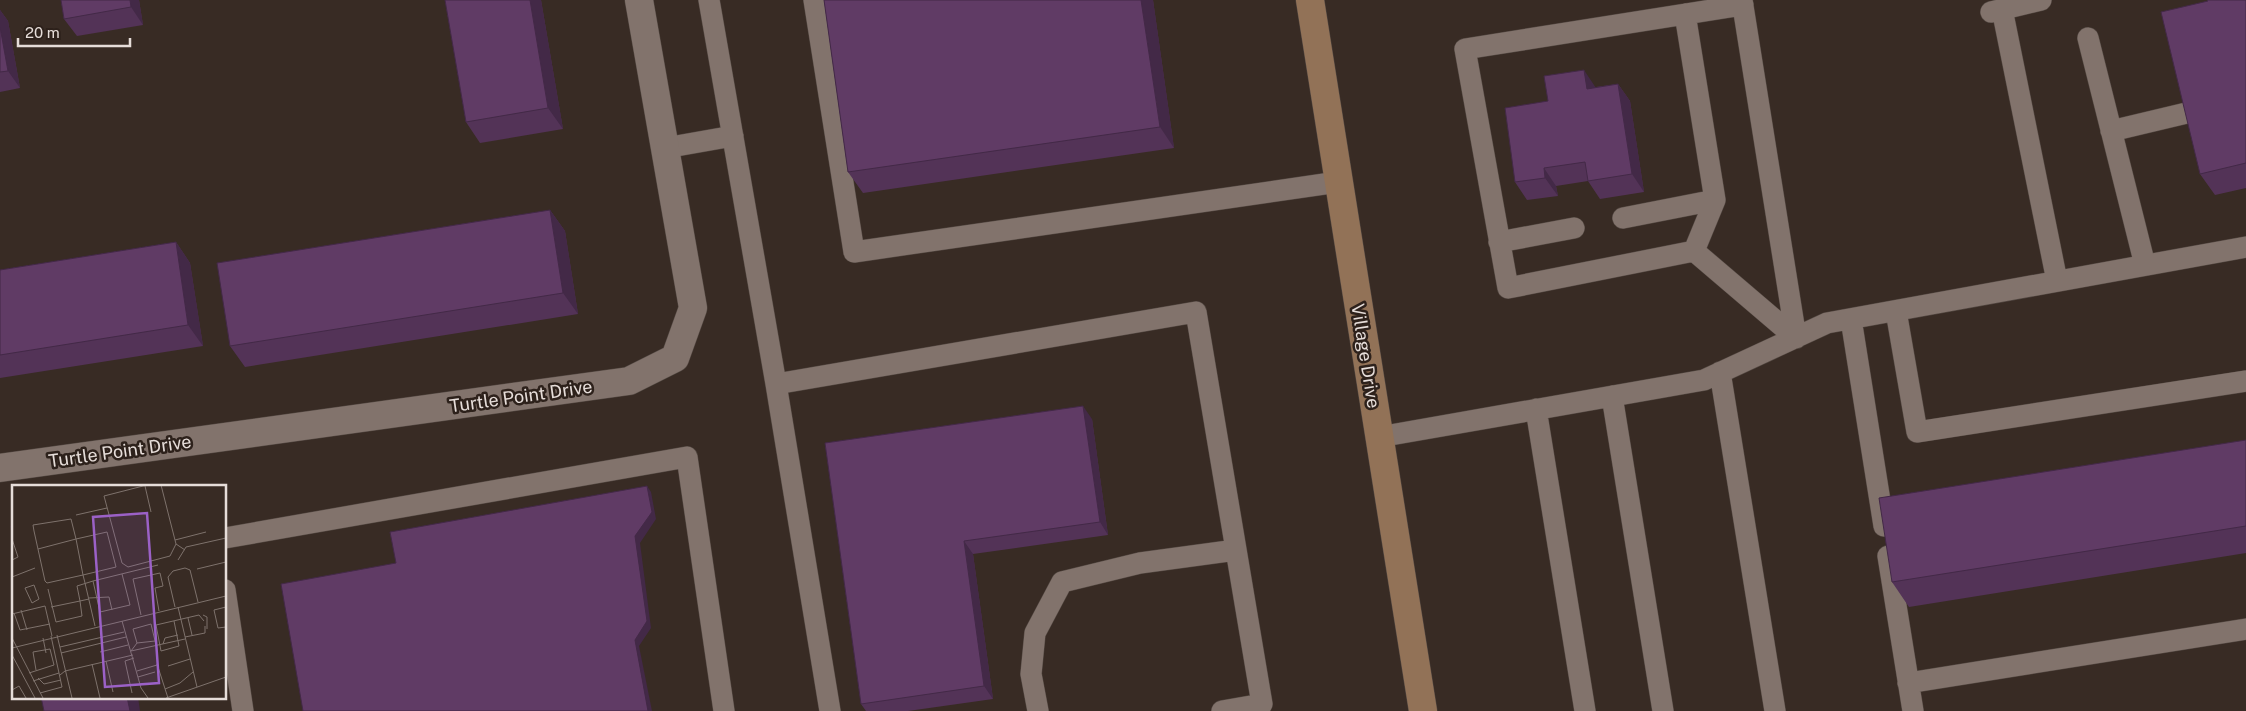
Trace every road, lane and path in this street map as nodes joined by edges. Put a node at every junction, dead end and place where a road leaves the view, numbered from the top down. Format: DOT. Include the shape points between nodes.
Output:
graph roads {
  1 [pos="639,0"];
  2 [pos="709,0"];
  3 [pos="814,0"];
  4 [pos="1310,0"];
  5 [pos="2029,1"];
  6 [pos="1742,2"];
  7 [pos="1685,14"];
  8 [pos="2088,38"];
  9 [pos="2195,111"];
  10 [pos="2111,131"];
  11 [pos="733,136"];
  12 [pos="665,148"];
  13 [pos="1338,182"];
  14 [pos="1715,200"];
  15 [pos="1623,218"];
  16 [pos="1574,228"];
  17 [pos="1499,242"];
  18 [pos="2246,247"];
  19 [pos="1694,251"];
  20 [pos="2145,265"];
  21 [pos="2057,281"];
  22 [pos="1896,311"];
  23 [pos="1851,319"];
  24 [pos="1796,338"];
  25 [pos="1720,372"];
  26 [pos="2246,381"];
  27 [pos="776,384"];
  28 [pos="1612,396"];
  29 [pos="1536,409"];
  30 [pos="1379,437"];
  31 [pos="0,468"];
  32 [pos="226,538"];
  33 [pos="1236,550"];
  34 [pos="226,597"];
  35 [pos="2246,629"];
  36 [pos="1908,683"];
  37 [pos="243,711"];
  38 [pos="724,711"];
  39 [pos="830,711"];
  40 [pos="1038,711"];
  41 [pos="1222,711"];
  42 [pos="1423,711"];
  43 [pos="1585,711"];
  44 [pos="1663,711"];
  45 [pos="1775,711"];
  46 [pos="1913,711"];
  1 -- 12 [label="street, Turtle Point Drive"];
  2 -- 11 [label="lane"];
  3 -- 13 [label="lane" via="854,252"];
  4 -- 13 [label="main road, Village Drive"];
  5 -- 21 [label="lane" via="1997,11"];
  6 -- 7 [label="lane"];
  6 -- 24 [label="lane"];
  7 -- 14 [label="lane"];
  7 -- 17 [label="lane" via="1465,49"];
  8 -- 10 [label="lane"];
  9 -- 10 [label="lane"];
  10 -- 20 [label="lane"];
  11 -- 12 [label="lane"];
  11 -- 27 [label="lane"];
  12 -- 31 [label="street, Turtle Point Drive" via="693,308 674,358 629,381"];
  13 -- 30 [label="main road, Village Drive"];
  14 -- 15 [label="lane"];
  14 -- 19 [label="lane"];
  16 -- 17 [label="lane"];
  17 -- 19 [label="lane" via="1508,288"];
  18 -- 20 [label="lane"];
  19 -- 24 [label="lane"];
  20 -- 21 [label="lane"];
  21 -- 22 [label="lane"];
  22 -- 23 [label="lane"];
  22 -- 26 [label="lane" via="1917,432"];
  23 -- 24 [label="lane" via="1827,323"];
  23 -- 36 [label="lane"];
  24 -- 25 [label="lane"];
  25 -- 28 [label="lane" via="1704,380"];
  25 -- 45 [label="lane"];
  27 -- 33 [label="lane" via="1196,312"];
  27 -- 39 [label="lane"];
  28 -- 29 [label="lane"];
  28 -- 44 [label="lane"];
  29 -- 30 [label="lane"];
  29 -- 43 [label="lane"];
  30 -- 42 [label="main road, Village Drive"];
  32 -- 38 [label="lane" via="687,457"];
  33 -- 40 [label="lane" via="1140,563 1062,582 1035,633 1030,674"];
  33 -- 41 [label="lane" via="1262,704"];
  34 -- 37 [label="lane"];
  35 -- 36 [label="lane"];
  36 -- 46 [label="lane"];
}
